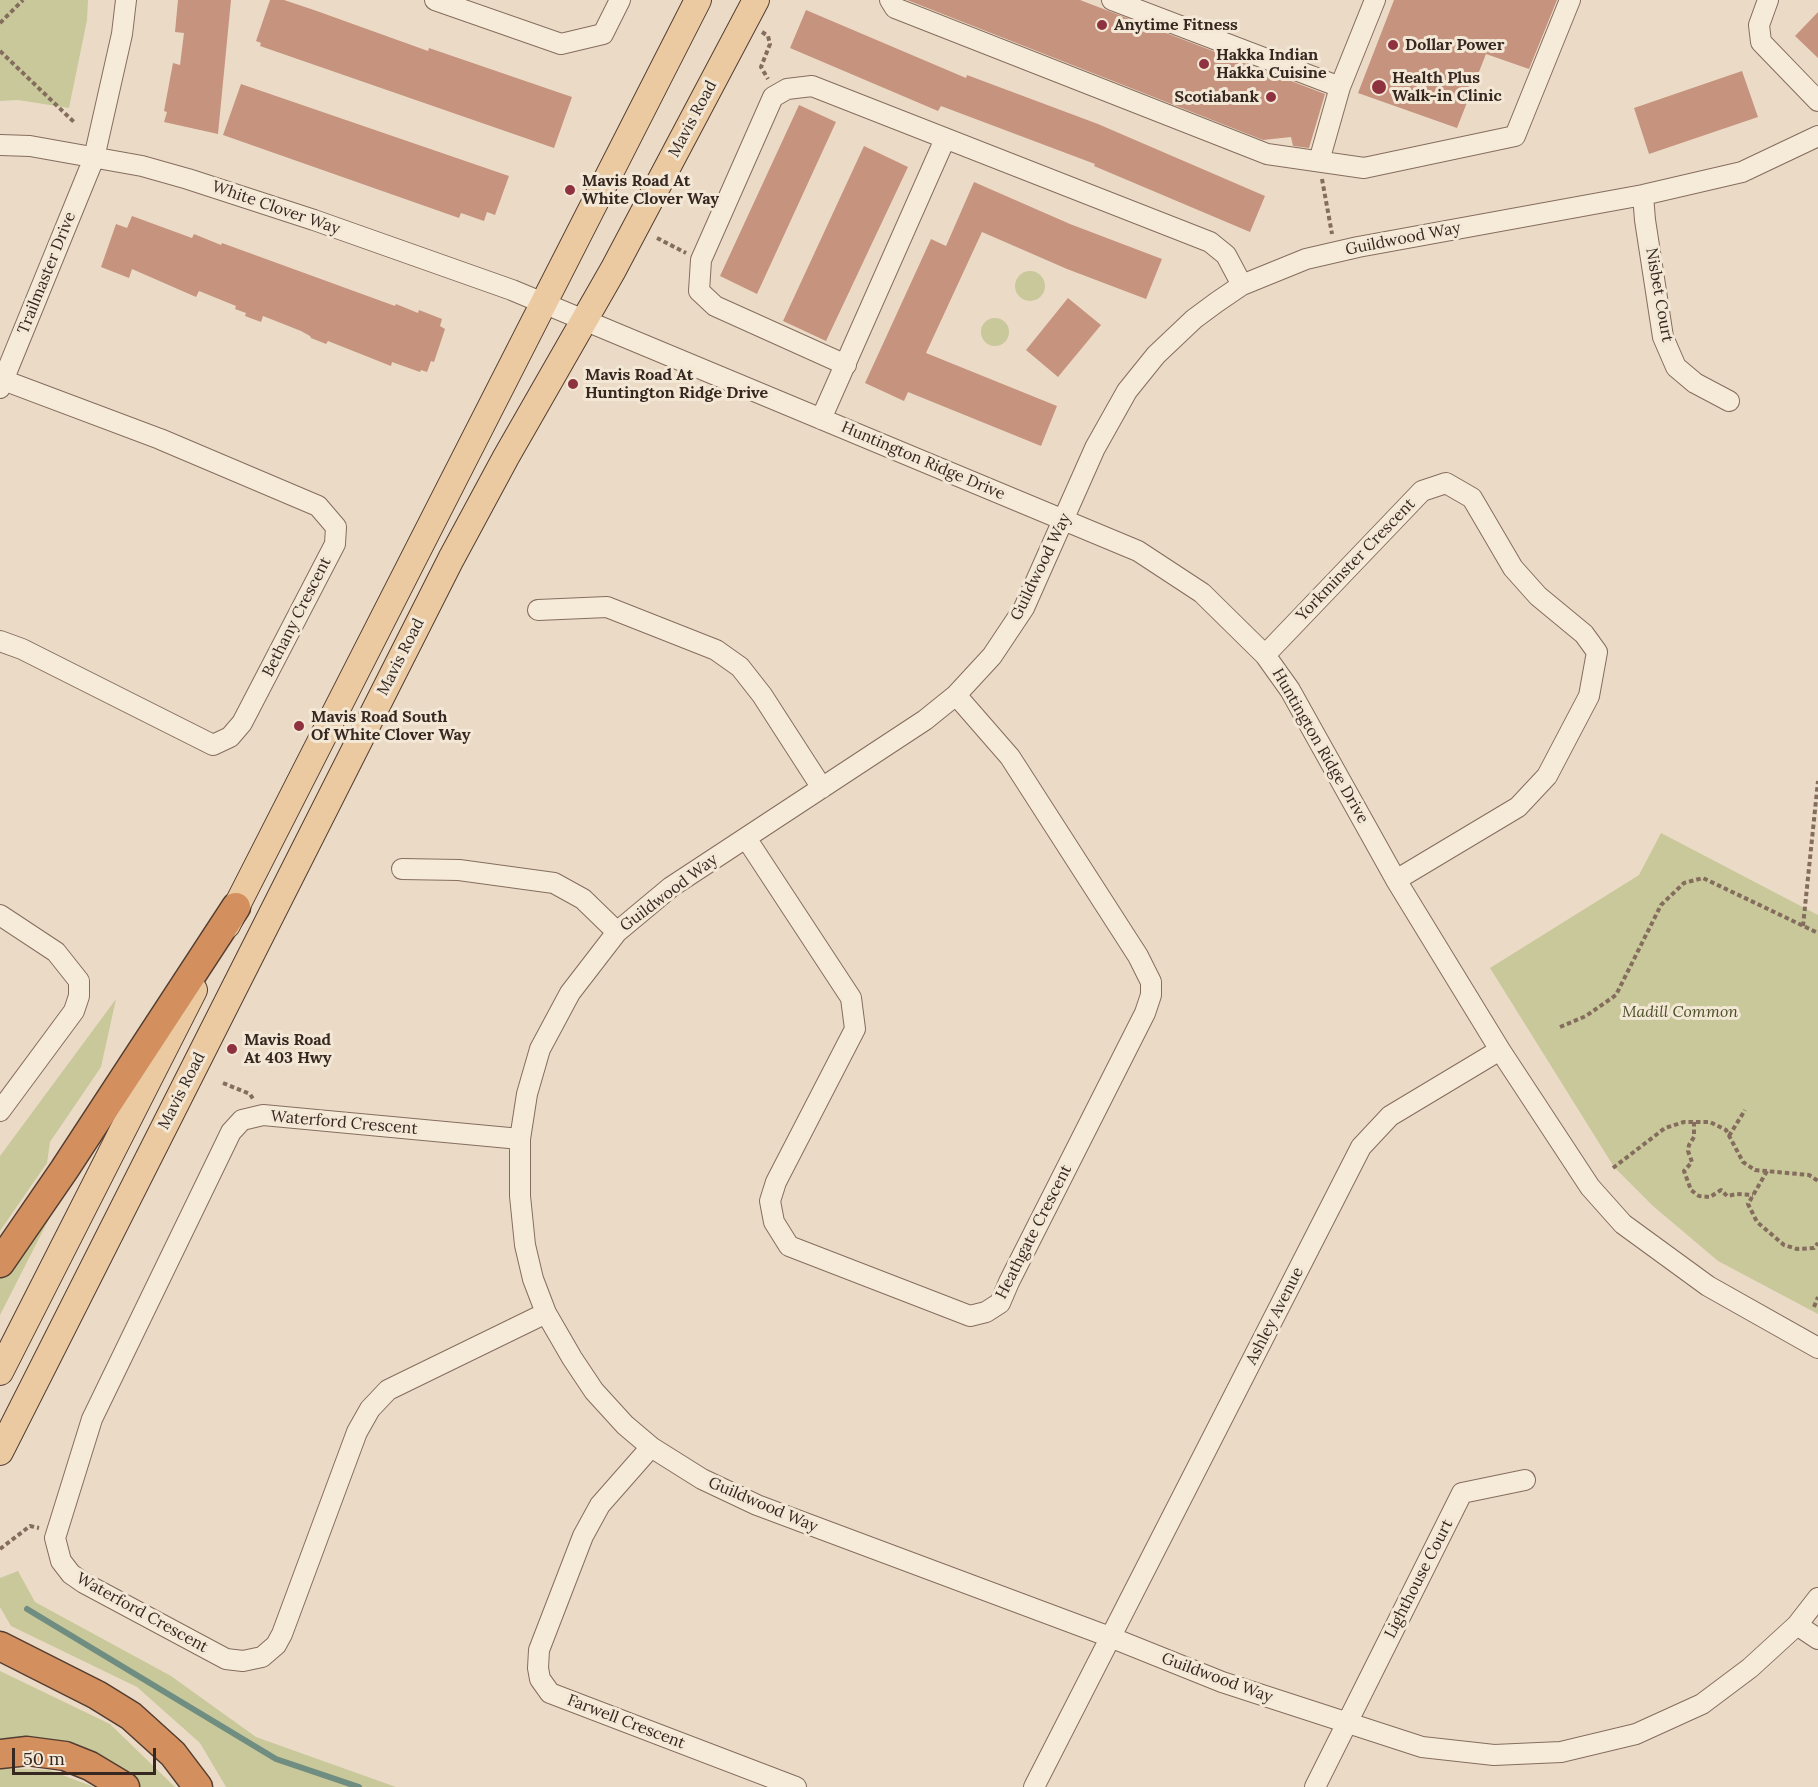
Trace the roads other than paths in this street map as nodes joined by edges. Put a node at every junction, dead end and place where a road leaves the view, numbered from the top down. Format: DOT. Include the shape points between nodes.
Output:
graph roads {
  1 [pos="126,0"];
  2 [pos="435,0"];
  3 [pos="620,0"];
  4 [pos="698,0"];
  5 [pos="756,0"];
  6 [pos="890,0"];
  7 [pos="1112,0"];
  8 [pos="1375,0"];
  9 [pos="1570,0"];
  10 [pos="1768,0"];
  11 [pos="1340,87"];
  12 [pos="1818,101"];
  13 [pos="1818,136"];
  14 [pos="945,139"];
  15 [pos="0,145"];
  16 [pos="94,158"];
  17 [pos="1319,161"];
  18 [pos="1644,195"];
  19 [pos="1242,285"];
  20 [pos="544,303"];
  21 [pos="584,320"];
  22 [pos="846,365"];
  23 [pos="1,384"];
  24 [pos="1730,401"];
  25 [pos="820,419"];
  26 [pos="1065,520"];
  27 [pos="538,610"];
  28 [pos="0,641"];
  29 [pos="1265,655"];
  30 [pos="956,695"];
  31 [pos="822,788"];
  32 [pos="746,838"];
  33 [pos="402,869"];
  34 [pos="1396,880"];
  35 [pos="236,907"];
  36 [pos="0,915"];
  37 [pos="617,932"];
  38 [pos="1500,1050"];
  39 [pos="0,1111"];
  40 [pos="520,1139"];
  41 [pos="0,1263"];
  42 [pos="546,1313"];
  43 [pos="1818,1348"];
  44 [pos="0,1372"];
  45 [pos="651,1447"];
  46 [pos="0,1452"];
  47 [pos="1526,1480"];
  48 [pos="1818,1598"];
  49 [pos="1797,1625"];
  50 [pos="1110,1637"];
  51 [pos="1818,1639"];
  52 [pos="0,1646"];
  53 [pos="1348,1723"];
  54 [pos="0,1754"];
  55 [pos="125,1787"];
  56 [pos="198,1787"];
  57 [pos="796,1787"];
  58 [pos="1034,1787"];
  59 [pos="1316,1787"];
  1 -- 16 [label="street, Trailmaster Drive"];
  2 -- 3 [label="street" via="561,44 603,34"];
  4 -- 20 [label="main road, Mavis Road"];
  5 -- 21 [label="main road, Mavis Road"];
  6 -- 17 [label="street" via="895,8 1267,154"];
  7 -- 11 [label="street"];
  8 -- 11 [label="street"];
  9 -- 17 [label="street" via="1515,136 1364,168"];
  10 -- 12 [label="street" via="1759,25 1761,42"];
  11 -- 17 [label="street"];
  13 -- 18 [label="street, Guildwood Way" via="1742,172"];
  14 -- 19 [label="street" via="1210,242 1226,255"];
  14 -- 22 [label="street"];
  14 -- 22 [label="street" via="812,86 787,89 773,97 701,260 699,291 715,306"];
  15 -- 16 [label="street, White Clover Way" via="30,146"];
  16 -- 20 [label="street, White Clover Way" via="142,166 219,189"];
  16 -- 23 [label="street, Trailmaster Drive"];
  18 -- 19 [label="street, Guildwood Way" via="1306,259"];
  18 -- 24 [label="street, Nisbet Court" via="1663,337 1676,367 1695,383"];
  19 -- 26 [label="street, Guildwood Way" via="1194,319 1156,355 1127,391 1095,448"];
  20 -- 21 [label="street, White Clover Way"];
  20 -- 35 [label="main road, Mavis Road"];
  21 -- 25 [label="street, Huntington Ridge Drive"];
  21 -- 46 [label="main road, Mavis Road" via="451,559"];
  22 -- 25 [label="street"];
  23 -- 28 [label="street, Bethany Crescent" via="160,439 318,506 336,527 335,544 242,723 230,737 213,746"];
  25 -- 26 [label="street, Huntington Ridge Drive"];
  26 -- 29 [label="street, Huntington Ridge Drive" via="1138,551 1202,593"];
  26 -- 30 [label="street, Guildwood Way" via="1024,608 992,656"];
  27 -- 31 [label="street" via="608,607 716,650 740,667 762,694"];
  29 -- 34 [label="street, Huntington Ridge Drive" via="1296,700"];
  29 -- 34 [label="street, Yorkminster Crescent" via="1422,491 1446,483 1472,498 1513,568 1538,596 1584,634 1597,652 1589,696 1547,776 1518,807"];
  30 -- 31 [label="street, Guildwood Way"];
  30 -- 32 [label="street, Heathgate Crescent" via="1010,757 1151,982 1145,1013 1000,1303 986,1312 970,1316 789,1246 774,1222 770,1201 776,1182 855,1029 851,998"];
  31 -- 32 [label="street, Guildwood Way"];
  32 -- 37 [label="street, Guildwood Way" via="671,887"];
  33 -- 37 [label="street" via="459,870 554,883 583,899"];
  34 -- 38 [label="street, Huntington Ridge Drive"];
  35 -- 41 [label="highway"];
  35 -- 44 [label="main road, Mavis Road"];
  36 -- 39 [label="street" via="56,952 79,981 79,989 74,1011"];
  37 -- 40 [label="street, Guildwood Way" via="570,993 540,1049"];
  38 -- 43 [label="street, Huntington Ridge Drive" via="1582,1177 1623,1224 1708,1286"];
  38 -- 50 [label="street, Ashley Avenue" via="1390,1116 1361,1147"];
  40 -- 42 [label="street, Guildwood Way" via="525,1245"];
  40 -- 42 [label="street, Waterford Crescent" via="263,1115 242,1120 231,1132 92,1419 55,1538 61,1561 70,1574 84,1583 226,1659 262,1657 282,1634 357,1432 370,1409 388,1390"];
  42 -- 45 [label="street, Guildwood Way" via="594,1391"];
  45 -- 50 [label="street, Guildwood Way" via="702,1479 757,1505"];
  45 -- 57 [label="street, Farwell Crescent" via="600,1505 584,1536 539,1650 540,1679 550,1694"];
  47 -- 53 [label="street, Lighthouse Court" via="1462,1493"];
  48 -- 49 [label="street, Guildwood Way"];
  49 -- 51 [label="street"];
  49 -- 53 [label="street, Guildwood Way" via="1750,1668 1702,1704 1636,1734 1561,1752 1494,1755 1422,1747"];
  50 -- 53 [label="street, Guildwood Way" via="1222,1682"];
  50 -- 58 [label="street"];
  52 -- 56 [label="highway" via="131,1716 173,1754"];
  53 -- 59 [label="street"];
  54 -- 55 [label="highway" via="27,1751 65,1756"];
}
